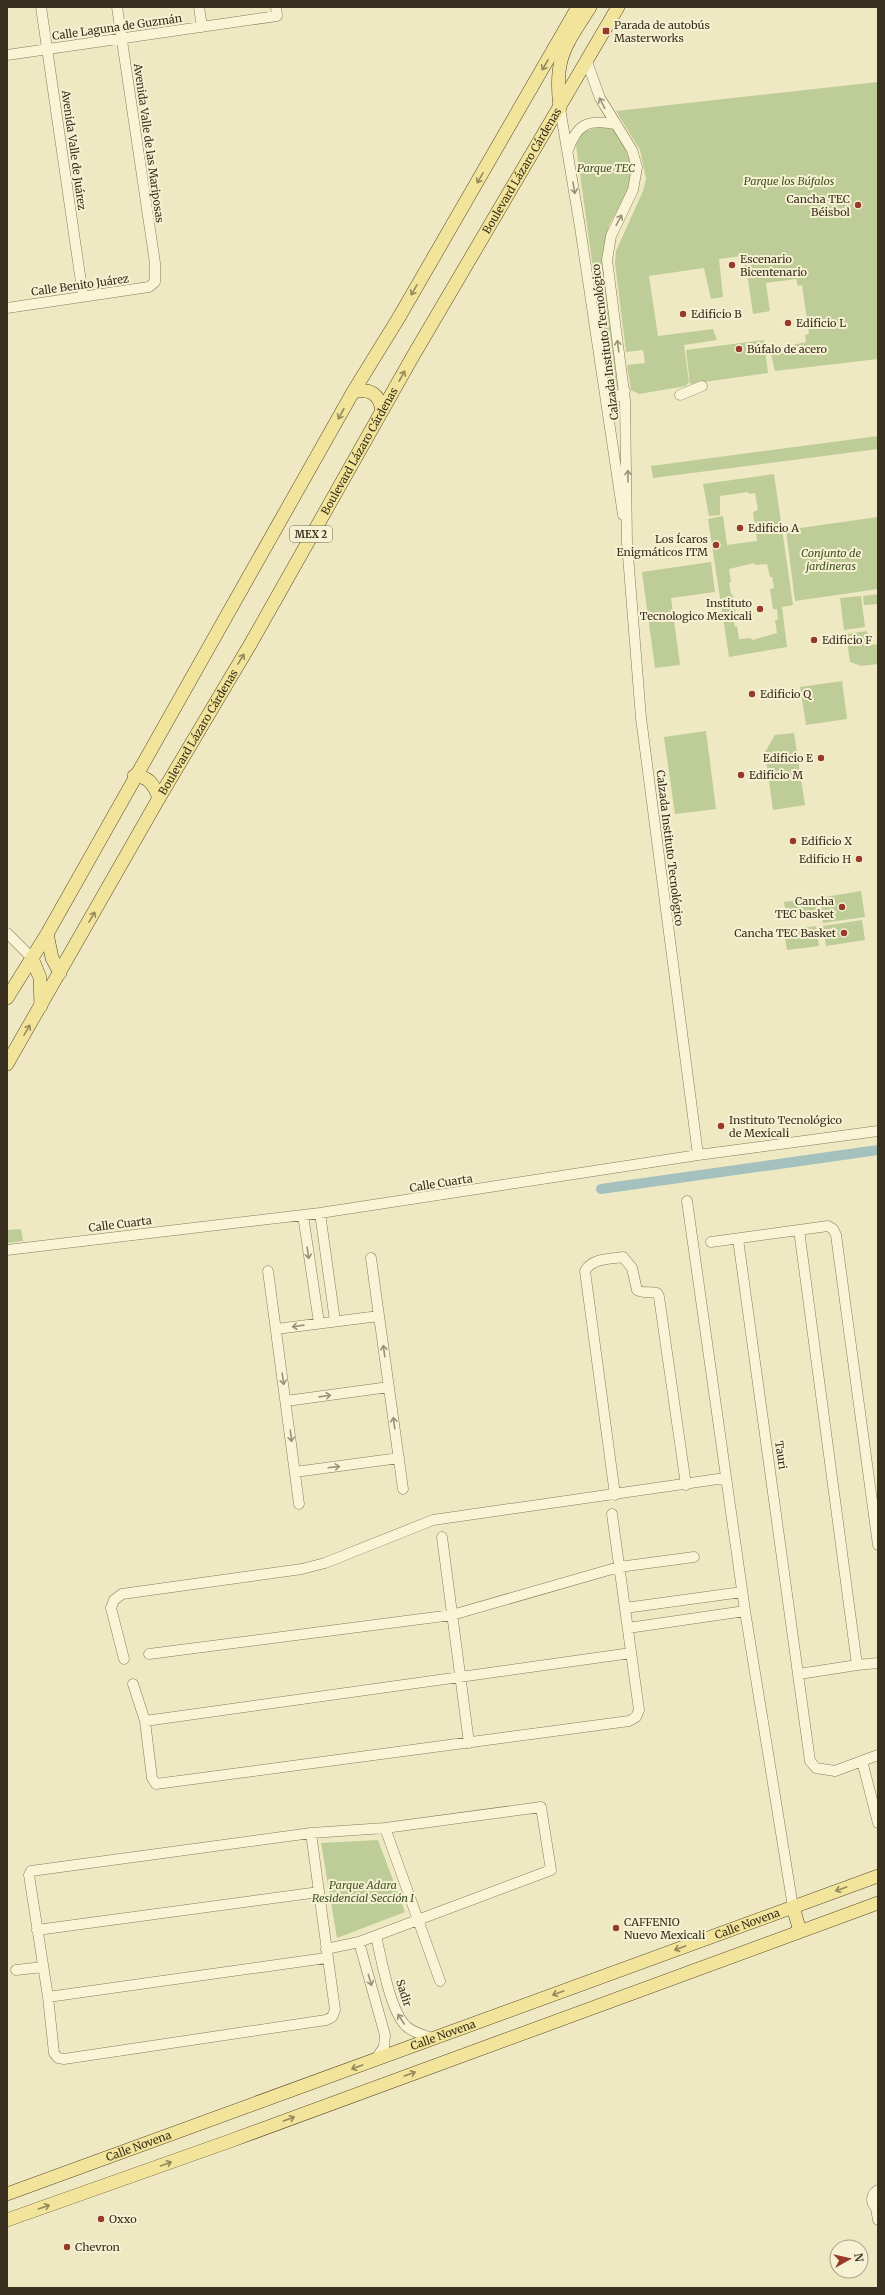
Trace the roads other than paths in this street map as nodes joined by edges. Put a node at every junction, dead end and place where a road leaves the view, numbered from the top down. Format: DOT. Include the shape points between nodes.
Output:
graph roads {
  1 [pos="41,7"];
  2 [pos="118,7"];
  3 [pos="199,7"];
  4 [pos="578,7"];
  5 [pos="590,7"];
  6 [pos="618,7"];
  7 [pos="277,12"];
  8 [pos="202,27"];
  9 [pos="122,38"];
  10 [pos="47,50"];
  11 [pos="7,55"];
  12 [pos="586,62"];
  13 [pos="560,108"];
  14 [pos="615,124"];
  15 [pos="568,151"];
  16 [pos="155,282"];
  17 [pos="83,296"];
  18 [pos="7,308"];
  19 [pos="702,386"];
  20 [pos="624,391"];
  21 [pos="353,392"];
  22 [pos="604,394"];
  23 [pos="680,395"];
  24 [pos="382,410"];
  25 [pos="627,543"];
  26 [pos="134,776"];
  27 [pos="158,798"];
  28 [pos="7,933"];
  29 [pos="47,934"];
  30 [pos="32,958"];
  31 [pos="60,973"];
  32 [pos="7,998"];
  33 [pos="41,1006"];
  34 [pos="7,1064"];
  35 [pos="878,1131"];
  36 [pos="698,1155"];
  37 [pos="687,1201"];
  38 [pos="320,1213"];
  39 [pos="303,1215"];
  40 [pos="799,1230"];
  41 [pos="738,1239"];
  42 [pos="711,1242"];
  43 [pos="7,1250"];
  44 [pos="371,1258"];
  45 [pos="268,1271"];
  46 [pos="379,1316"];
  47 [pos="335,1321"];
  48 [pos="319,1323"];
  49 [pos="276,1329"];
  50 [pos="389,1387"];
  51 [pos="286,1401"];
  52 [pos="399,1458"];
  53 [pos="295,1472"];
  54 [pos="725,1478"];
  55 [pos="686,1484"];
  56 [pos="403,1489"];
  57 [pos="615,1494"];
  58 [pos="299,1504"];
  59 [pos="612,1514"];
  60 [pos="442,1537"];
  61 [pos="878,1545"];
  62 [pos="694,1557"];
  63 [pos="619,1567"];
  64 [pos="742,1592"];
  65 [pos="625,1608"];
  66 [pos="745,1611"];
  67 [pos="452,1615"];
  68 [pos="628,1628"];
  69 [pos="631,1653"];
  70 [pos="149,1654"];
  71 [pos="124,1659"];
  72 [pos="878,1662"];
  73 [pos="857,1665"];
  74 [pos="799,1674"];
  75 [pos="460,1677"];
  76 [pos="132,1684"];
  77 [pos="145,1721"];
  78 [pos="469,1743"];
  79 [pos="878,1756"];
  80 [pos="862,1761"];
  81 [pos="878,1821"];
  82 [pos="384,1828"];
  83 [pos="311,1833"];
  84 [pos="877,1874"];
  85 [pos="319,1892"];
  86 [pos="878,1903"];
  87 [pos="793,1907"];
  88 [pos="417,1921"];
  89 [pos="37,1930"];
  90 [pos="800,1931"];
  91 [pos="376,1936"];
  92 [pos="359,1942"];
  93 [pos="326,1954"];
  94 [pos="43,1967"];
  95 [pos="16,1970"];
  96 [pos="440,1981"];
  97 [pos="48,1996"];
  98 [pos="434,2039"];
  99 [pos="375,2060"];
  100 [pos="7,2184"];
  101 [pos="32,2185"];
  102 [pos="878,2190"];
  103 [pos="7,2194"];
  104 [pos="877,2208"];
  105 [pos="12,2218"];
  106 [pos="878,2220"];
  107 [pos="7,2230"];
  1 -- 10 [label="street, Avenida Valle de Juárez"];
  2 -- 9 [label="street, Avenida Valle de las Mariposas"];
  3 -- 8 [label="street"];
  4 -- 21 [label="main road, MEX 2, one-way"];
  5 -- 13 [label="main road" via="567,43 558,66"];
  6 -- 12 [label="main road, Boulevard Lázaro Cárdenas / MEX 2"];
  7 -- 8 [label="street, Calle Laguna de Guzmán"];
  8 -- 9 [label="street, Calle Laguna de Guzmán"];
  9 -- 10 [label="street, Calle Laguna de Guzmán"];
  9 -- 16 [label="street, Avenida Valle de las Mariposas" via="155,263"];
  10 -- 11 [label="street, Calle Laguna de Guzmán"];
  10 -- 17 [label="street, Avenida Valle de Juárez"];
  12 -- 13 [label="main road, Boulevard Lázaro Cárdenas / MEX 2"];
  14 -- 12 [label="street, Calzada Instituto Tecnológico, one-way" via="600,98"];
  13 -- 15 [label="street, Calzada Instituto Tecnológico"];
  24 -- 13 [label="main road, Boulevard Lázaro Cárdenas / MEX 2, one-way"];
  14 -- 15 [label="street" via="598,122 580,127 572,137"];
  20 -- 14 [label="street, Calzada Instituto Tecnológico, one-way" via="607,254 611,236 633,190 637,167 632,150"];
  15 -- 22 [label="street, Calzada Instituto Tecnológico, one-way"];
  16 -- 17 [label="street, Calle Benito Juárez" via="149,287"];
  17 -- 18 [label="street, Calle Benito Juárez"];
  19 -- 23 [label="street"];
  20 -- 22 [label="street" via="617,397"];
  25 -- 20 [label="street, Calzada Instituto Tecnológico, one-way" via="628,476"];
  21 -- 24 [label="main road" via="365,390 375,394 379,398"];
  21 -- 26 [label="main road, MEX 2, one-way"];
  22 -- 25 [label="street, Calzada Instituto Tecnológico"];
  27 -- 24 [label="main road, Boulevard Lázaro Cárdenas / MEX 2, one-way" via="251,643"];
  25 -- 36 [label="street, Calzada Instituto Tecnológico" via="641,718"];
  26 -- 27 [label="main road" via="149,780"];
  26 -- 29 [label="main road, MEX 2"];
  31 -- 27 [label="main road, Boulevard Lázaro Cárdenas / MEX 2, one-way"];
  28 -- 30 [label="street"];
  29 -- 30 [label="main road, MEX 2"];
  29 -- 31 [label="main road" via="52,958"];
  30 -- 32 [label="main road, MEX 2"];
  30 -- 33 [label="main road" via="40,978"];
  31 -- 33 [label="main road, Boulevard Lázaro Cárdenas / MEX 2"];
  34 -- 33 [label="main road, Boulevard Lázaro Cárdenas / MEX 2, one-way"];
  35 -- 36 [label="street, Calle Cuarta"];
  36 -- 38 [label="street, Calle Cuarta"];
  37 -- 54 [label="street"];
  38 -- 39 [label="street, Calle Cuarta"];
  38 -- 47 [label="street"];
  39 -- 43 [label="street, Calle Cuarta"];
  39 -- 48 [label="street, one-way"];
  40 -- 41 [label="street"];
  40 -- 61 [label="street" via="828,1226 836,1235"];
  40 -- 73 [label="street"];
  41 -- 42 [label="street"];
  41 -- 74 [label="street, Tauri"];
  44 -- 46 [label="street"];
  45 -- 49 [label="street"];
  46 -- 47 [label="street"];
  50 -- 46 [label="street, one-way"];
  47 -- 48 [label="street"];
  48 -- 49 [label="street, one-way"];
  49 -- 51 [label="street, one-way"];
  51 -- 50 [label="street, one-way"];
  52 -- 50 [label="street, one-way"];
  51 -- 53 [label="street, one-way"];
  53 -- 52 [label="street, one-way"];
  52 -- 56 [label="street"];
  53 -- 58 [label="street"];
  54 -- 55 [label="street"];
  54 -- 64 [label="street"];
  55 -- 57 [label="street"];
  55 -- 57 [label="street" via="659,1297 657,1293 642,1293 637,1290 632,1268 623,1257 595,1262 588,1265 586,1271"];
  57 -- 71 [label="street" via="433,1520 302,1569 122,1594 114,1600 111,1608"];
  59 -- 63 [label="street"];
  60 -- 67 [label="street"];
  62 -- 63 [label="street"];
  63 -- 65 [label="street"];
  63 -- 67 [label="street"];
  64 -- 65 [label="street"];
  64 -- 66 [label="street"];
  65 -- 68 [label="street"];
  66 -- 68 [label="street"];
  66 -- 87 [label="street"];
  67 -- 70 [label="street"];
  67 -- 75 [label="street"];
  68 -- 69 [label="street"];
  69 -- 75 [label="street"];
  69 -- 78 [label="street" via="639,1710 636,1717 628,1722"];
  72 -- 73 [label="street"];
  73 -- 74 [label="street"];
  74 -- 80 [label="street, Tauri" via="812,1765 829,1771"];
  75 -- 77 [label="street"];
  75 -- 78 [label="street"];
  76 -- 77 [label="street"];
  77 -- 78 [label="street" via="152,1778 156,1784"];
  79 -- 80 [label="street"];
  80 -- 81 [label="street"];
  82 -- 83 [label="street"];
  82 -- 88 [label="street"];
  82 -- 88 [label="street" via="541,1807 551,1870"];
  83 -- 85 [label="street"];
  83 -- 89 [label="street" via="31,1871 29,1875"];
  84 -- 87 [label="main road, Calle Novena, one-way"];
  85 -- 89 [label="street"];
  85 -- 93 [label="street"];
  86 -- 90 [label="main road"];
  87 -- 90 [label="main road"];
  87 -- 98 [label="main road, Calle Novena, one-way"];
  88 -- 91 [label="street"];
  88 -- 96 [label="street"];
  89 -- 94 [label="street"];
  105 -- 90 [label="main road, one-way" via="230,2141"];
  91 -- 92 [label="street"];
  98 -- 91 [label="street, Sadir, one-way" via="414,2032 399,2017 388,1986"];
  92 -- 93 [label="street"];
  92 -- 99 [label="street, one-way" via="385,2035 384,2047"];
  93 -- 97 [label="street"];
  93 -- 97 [label="street" via="335,2010 332,2017 326,2020 64,2059 58,2058 54,2053"];
  94 -- 95 [label="street"];
  94 -- 97 [label="street"];
  98 -- 99 [label="main road, Calle Novena"];
  99 -- 101 [label="main road, Calle Novena, one-way"];
  100 -- 101 [label="main road"];
  101 -- 103 [label="main road, Calle Novena"];
  102 -- 104 [label="street" via="872,2199"];
  104 -- 106 [label="street"];
  105 -- 107 [label="main road"];
}
